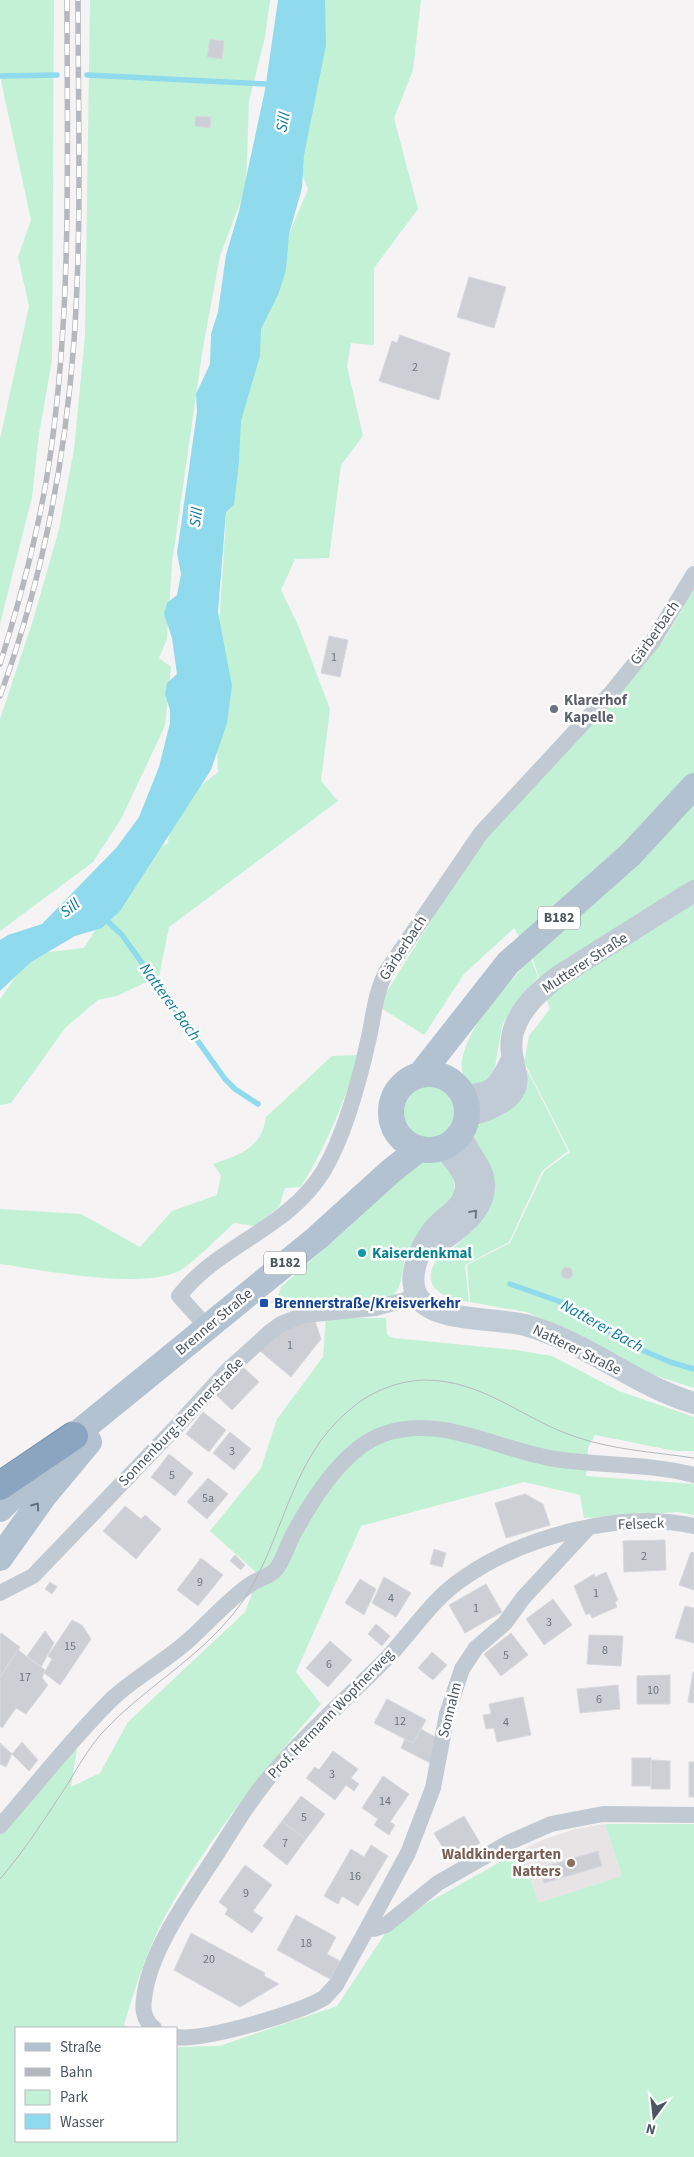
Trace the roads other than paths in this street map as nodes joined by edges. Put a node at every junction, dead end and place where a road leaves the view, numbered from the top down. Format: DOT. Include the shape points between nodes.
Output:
graph roads {
  1 [pos="694,574"];
  2 [pos="694,786"];
  3 [pos="694,891"];
  4 [pos="469,1014"];
  5 [pos="420,1075"];
  6 [pos="451,1120"];
  7 [pos="397,1133"];
  8 [pos="361,1197"];
  9 [pos="418,1297"];
  10 [pos="208,1328"];
  11 [pos="134,1388"];
  12 [pos="694,1403"];
  13 [pos="74,1436"];
  14 [pos="694,1475"];
  15 [pos="0,1486"];
  16 [pos="0,1509"];
  17 [pos="694,1526"];
  18 [pos="589,1527"];
  19 [pos="0,1558"];
  20 [pos="0,1593"];
  21 [pos="694,1815"];
  22 [pos="0,1826"];
  23 [pos="368,1927"];
  24 [pos="153,2027"];
  25 [pos="178,2037"];
  1 -- 10 [label="street, Gärberbach" via="653,641 611,692 480,833 386,972 378,988 370,1035 352,1100 323,1172 291,1209 202,1270 179,1296"];
  2 -- 4 [label="main road, B182" via="630,854 508,963"];
  3 -- 6 [label="street, Mutterer Straße" via="564,972 540,992 517,1021 513,1034 512,1060 517,1076 509,1095 499,1105"];
  4 -- 5 [label="main road, B182"];
  4 -- 6 [label="main road, B182" via="455,1050"];
  5 -- 6 [label="main road" via="430,1074"];
  5 -- 7 [label="main road, B182" via="409,1080 394,1098 392,1122"];
  6 -- 7 [label="main road" via="411,1146"];
  6 -- 8 [label="main road, Brenner Straße / B182"];
  6 -- 9 [label="street" via="465,1194 458,1207 433,1230 421,1253 414,1275"];
  7 -- 8 [label="main road, Brenner Straße / B182" via="386,1158"];
  8 -- 10 [label="main road, Brenner Straße / B182" via="317,1238"];
  9 -- 12 [label="street, Natterer Straße" via="436,1311 511,1322 539,1330 648,1385"];
  9 -- 20 [label="street, Sonnenburg-Brennerstraße" via="375,1308 304,1315 281,1324 228,1370 33,1576"];
  10 -- 11 [label="main road, Brenner Straße / B182"];
  11 -- 13 [label="main road, Brenner Straße / B182"];
  19 -- 11 [label="main road, Brenner Straße / B182, one-way" via="44,1496"];
  13 -- 15 [label="highway"];
  13 -- 16 [label="main road, Brenner Straße / B182"];
  14 -- 22 [label="street" via="556,1459 439,1428 399,1431 372,1439 342,1464 313,1502 278,1568 248,1585 189,1640 114,1698 45,1771"];
  17 -- 18 [label="street, Felseck" via="652,1522"];
  18 -- 23 [label="street, Sonnalm" via="523,1598 502,1626 476,1648 462,1669 447,1714 434,1788 412,1845"];
  18 -- 24 [label="street, Prof. Hermann Wopfnerweg" via="505,1554 453,1586 425,1612 384,1661 298,1745 257,1792 182,1908 149,1976 144,2010 147,2022"];
  21 -- 23 [label="street" via="603,1814 552,1824 510,1842 438,1883 386,1925"];
  23 -- 25 [label="street, Sonnalm" via="332,1991 320,2001 225,2031"];
}
